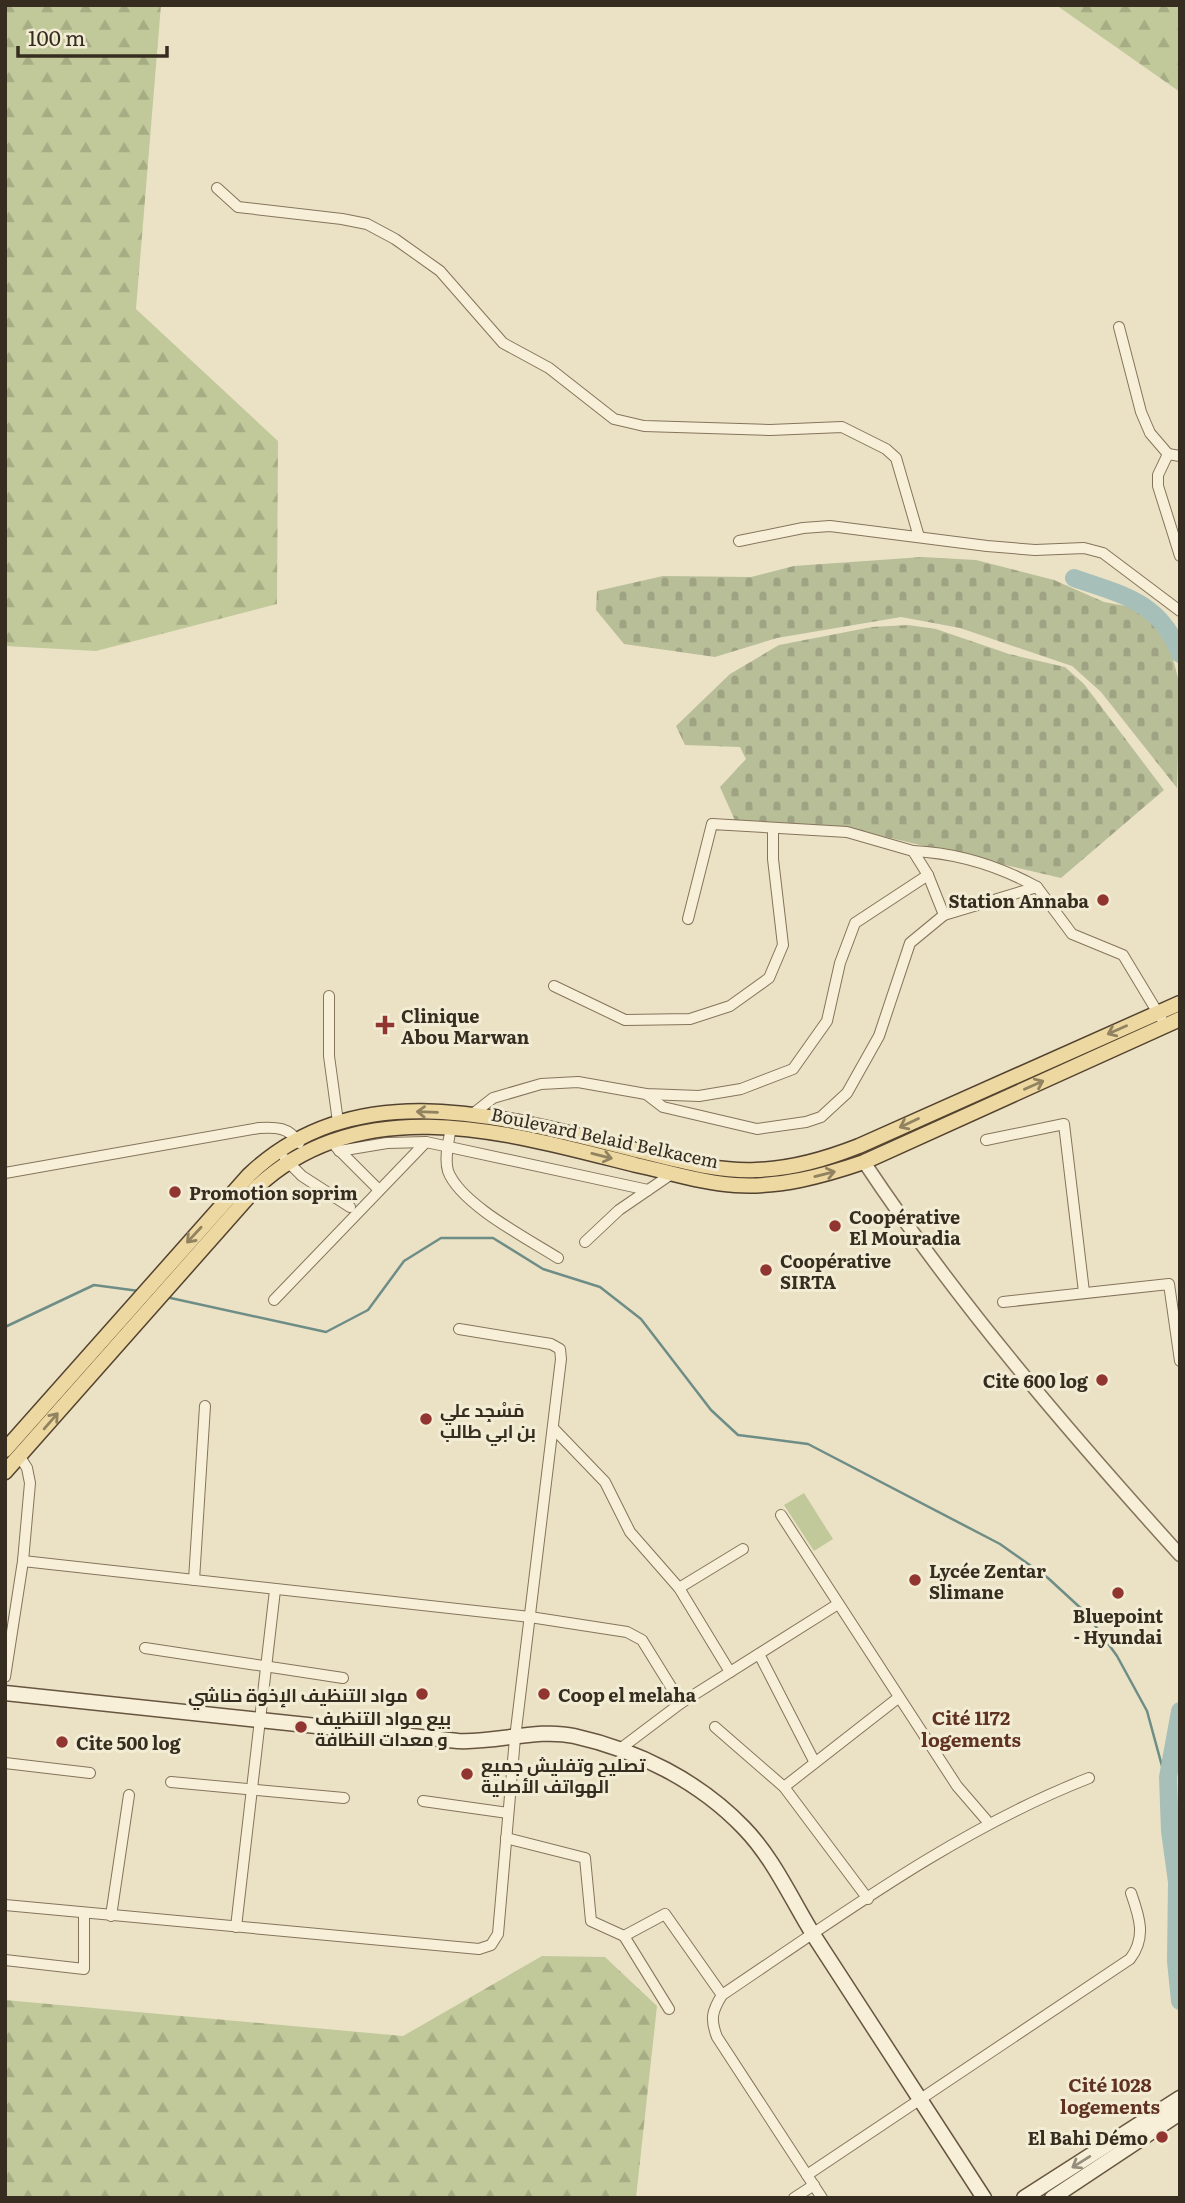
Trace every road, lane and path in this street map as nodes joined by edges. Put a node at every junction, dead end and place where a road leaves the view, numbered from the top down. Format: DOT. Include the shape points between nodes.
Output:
graph roads {
  1 [pos="217,188"];
  2 [pos="1119,327"];
  3 [pos="1168,454"];
  4 [pos="1180,456"];
  5 [pos="919,537"];
  6 [pos="739,541"];
  7 [pos="1180,556"];
  8 [pos="1180,611"];
  9 [pos="773,828"];
  10 [pos="913,851"];
  11 [pos="928,875"];
  12 [pos="1037,887"];
  13 [pos="944,915"];
  14 [pos="688,919"];
  15 [pos="554,986"];
  16 [pos="330,996"];
  17 [pos="1180,1003"];
  18 [pos="1161,1019"];
  19 [pos="1180,1019"];
  20 [pos="646,1094"];
  21 [pos="474,1114"];
  22 [pos="338,1122"];
  23 [pos="451,1128"];
  24 [pos="986,1140"];
  25 [pos="426,1142"];
  26 [pos="300,1144"];
  27 [pos="335,1146"];
  28 [pos="447,1148"];
  29 [pos="283,1156"];
  30 [pos="864,1162"];
  31 [pos="5,1173"];
  32 [pos="673,1174"];
  33 [pos="379,1190"];
  34 [pos="648,1190"];
  35 [pos="350,1207"];
  36 [pos="585,1242"];
  37 [pos="558,1258"];
  38 [pos="1084,1292"];
  39 [pos="274,1300"];
  40 [pos="1003,1302"];
  41 [pos="459,1329"];
  42 [pos="1180,1361"];
  43 [pos="205,1406"];
  44 [pos="553,1429"];
  45 [pos="5,1450"];
  46 [pos="20,1457"];
  47 [pos="5,1472"];
  48 [pos="781,1515"];
  49 [pos="743,1549"];
  50 [pos="1180,1555"];
  51 [pos="23,1561"];
  52 [pos="194,1580"];
  53 [pos="679,1588"];
  54 [pos="275,1590"];
  55 [pos="838,1604"];
  56 [pos="530,1617"];
  57 [pos="145,1648"];
  58 [pos="759,1654"];
  59 [pos="266,1666"];
  60 [pos="730,1672"];
  61 [pos="5,1677"];
  62 [pos="343,1678"];
  63 [pos="5,1693"];
  64 [pos="898,1698"];
  65 [pos="681,1703"];
  66 [pos="260,1720"];
  67 [pos="715,1727"];
  68 [pos="515,1738"];
  69 [pos="621,1749"];
  70 [pos="814,1761"];
  71 [pos="5,1763"];
  72 [pos="90,1773"];
  73 [pos="1089,1777"];
  74 [pos="171,1782"];
  75 [pos="785,1787"];
  76 [pos="251,1790"];
  77 [pos="129,1795"];
  78 [pos="344,1798"];
  79 [pos="423,1801"];
  80 [pos="508,1813"];
  81 [pos="988,1822"];
  82 [pos="506,1838"];
  83 [pos="1131,1893"];
  84 [pos="868,1899"];
  85 [pos="5,1905"];
  86 [pos="84,1914"];
  87 [pos="111,1916"];
  88 [pos="236,1927"];
  89 [pos="813,1934"];
  90 [pos="624,1936"];
  91 [pos="5,1961"];
  92 [pos="722,1995"];
  93 [pos="669,2009"];
  94 [pos="1180,2098"];
  95 [pos="920,2100"];
  96 [pos="1180,2113"];
  97 [pos="1141,2132"];
  98 [pos="807,2175"];
  99 [pos="814,2185"];
  100 [pos="794,2198"];
  101 [pos="822,2198"];
  102 [pos="984,2198"];
  103 [pos="1024,2198"];
  104 [pos="1052,2198"];
  1 -- 5 [label="street" via="238,207 367,224 395,239 440,271 503,343 549,368 614,419 644,426 842,427 887,449 896,458"];
  2 -- 3 [label="street" via="1141,412 1150,433"];
  3 -- 4 [label="street"];
  3 -- 7 [label="street" via="1158,486"];
  5 -- 6 [label="street" via="830,526"];
  5 -- 8 [label="street" via="1103,553"];
  9 -- 10 [label="street" via="847,832"];
  9 -- 14 [label="street" via="712,824"];
  9 -- 15 [label="street" via="783,945 769,978 730,1006 690,1019 625,1020"];
  10 -- 11 [label="street"];
  10 -- 12 [label="street" via="996,868"];
  11 -- 13 [label="street"];
  11 -- 20 [label="street" via="855,923 827,1021 793,1069 741,1089 698,1096"];
  12 -- 13 [label="street"];
  12 -- 18 [label="street" via="1072,934 1123,955"];
  13 -- 20 [label="street" via="910,943 879,1036 847,1093 821,1117 757,1129 663,1107"];
  16 -- 22 [label="street" via="329,1056"];
  17 -- 18 [label="main road, Boulevard Belaid Belkacem"];
  18 -- 19 [label="main road, Boulevard Belaid Belkacem"];
  18 -- 21 [label="main road, Boulevard Belaid Belkacem, one-way" via="859,1146 823,1160 789,1166 756,1170 693,1164 521,1121"];
  30 -- 18 [label="main road, Boulevard Belaid Belkacem, one-way"];
  20 -- 21 [label="street" via="578,1082 541,1084 493,1098"];
  21 -- 22 [label="main road, Boulevard Belaid Belkacem, one-way" via="386,1112"];
  22 -- 26 [label="main road, Boulevard Belaid Belkacem"];
  23 -- 27 [label="main road, Boulevard Belaid Belkacem" via="390,1128"];
  23 -- 28 [label="street"];
  23 -- 32 [label="main road, Boulevard Belaid Belkacem, one-way" via="512,1135"];
  24 -- 38 [label="street" via="1064,1124"];
  25 -- 27 [label="street"];
  25 -- 28 [label="street"];
  25 -- 33 [label="street"];
  26 -- 27 [label="main road, Boulevard Belaid Belkacem"];
  26 -- 29 [label="main road, Boulevard Belaid Belkacem"];
  26 -- 31 [label="street" via="278,1127 259,1128"];
  27 -- 33 [label="street"];
  28 -- 34 [label="street"];
  28 -- 37 [label="street" via="448,1171 472,1203"];
  29 -- 35 [label="street" via="302,1176"];
  29 -- 45 [label="main road, Boulevard Belaid Belkacem, one-way" via="249,1175"];
  46 -- 29 [label="main road, Boulevard Belaid Belkacem, one-way"];
  32 -- 30 [label="main road, Boulevard Belaid Belkacem, one-way" via="724,1184 759,1184 828,1174"];
  30 -- 50 [label="street" via="908,1227 1079,1443"];
  32 -- 34 [label="street"];
  33 -- 39 [label="street"];
  34 -- 36 [label="street"];
  38 -- 40 [label="street"];
  38 -- 42 [label="street" via="1169,1284"];
  41 -- 44 [label="street" via="560,1349"];
  43 -- 52 [label="street"];
  44 -- 53 [label="street" via="605,1482 630,1532"];
  44 -- 56 [label="street"];
  46 -- 47 [label="main road, Boulevard Belaid Belkacem"];
  46 -- 51 [label="street" via="30,1483"];
  48 -- 55 [label="street"];
  49 -- 53 [label="street"];
  51 -- 52 [label="street"];
  51 -- 61 [label="street"];
  52 -- 54 [label="street"];
  53 -- 60 [label="street"];
  54 -- 56 [label="street"];
  54 -- 59 [label="street"];
  55 -- 58 [label="street"];
  55 -- 64 [label="street"];
  56 -- 65 [label="street" via="635,1634"];
  56 -- 68 [label="street"];
  57 -- 59 [label="street"];
  58 -- 60 [label="street"];
  58 -- 70 [label="street"];
  59 -- 62 [label="street"];
  59 -- 66 [label="street"];
  60 -- 65 [label="street"];
  63 -- 66 [label="main road"];
  64 -- 70 [label="street"];
  64 -- 81 [label="street" via="957,1786"];
  65 -- 69 [label="street"];
  66 -- 68 [label="main road" via="486,1743"];
  66 -- 76 [label="street"];
  67 -- 75 [label="street"];
  68 -- 69 [label="main road" via="571,1735"];
  68 -- 80 [label="street"];
  69 -- 89 [label="main road" via="696,1788 744,1827"];
  70 -- 75 [label="street"];
  71 -- 72 [label="street"];
  73 -- 81 [label="street"];
  74 -- 76 [label="street"];
  75 -- 84 [label="street"];
  76 -- 78 [label="street"];
  76 -- 88 [label="street"];
  77 -- 87 [label="street"];
  79 -- 80 [label="street"];
  80 -- 82 [label="street"];
  81 -- 84 [label="street"];
  82 -- 88 [label="street" via="498,1934 491,1945 480,1950"];
  82 -- 90 [label="street" via="585,1858 591,1921"];
  83 -- 95 [label="street" via="1141,1938 1130,1959"];
  84 -- 89 [label="street"];
  85 -- 86 [label="street"];
  86 -- 87 [label="street"];
  86 -- 91 [label="street" via="84,1969"];
  87 -- 88 [label="street"];
  89 -- 92 [label="street"];
  89 -- 95 [label="main road"];
  90 -- 92 [label="street" via="665,1914"];
  90 -- 93 [label="street"];
  92 -- 98 [label="street" via="711,2023 717,2037"];
  94 -- 97 [label="main road"];
  95 -- 98 [label="street"];
  95 -- 102 [label="main road"];
  96 -- 97 [label="main road"];
  97 -- 103 [label="main road, one-way"];
  97 -- 104 [label="main road"];
  98 -- 99 [label="street"];
  99 -- 100 [label="street"];
  99 -- 101 [label="street"];
}
